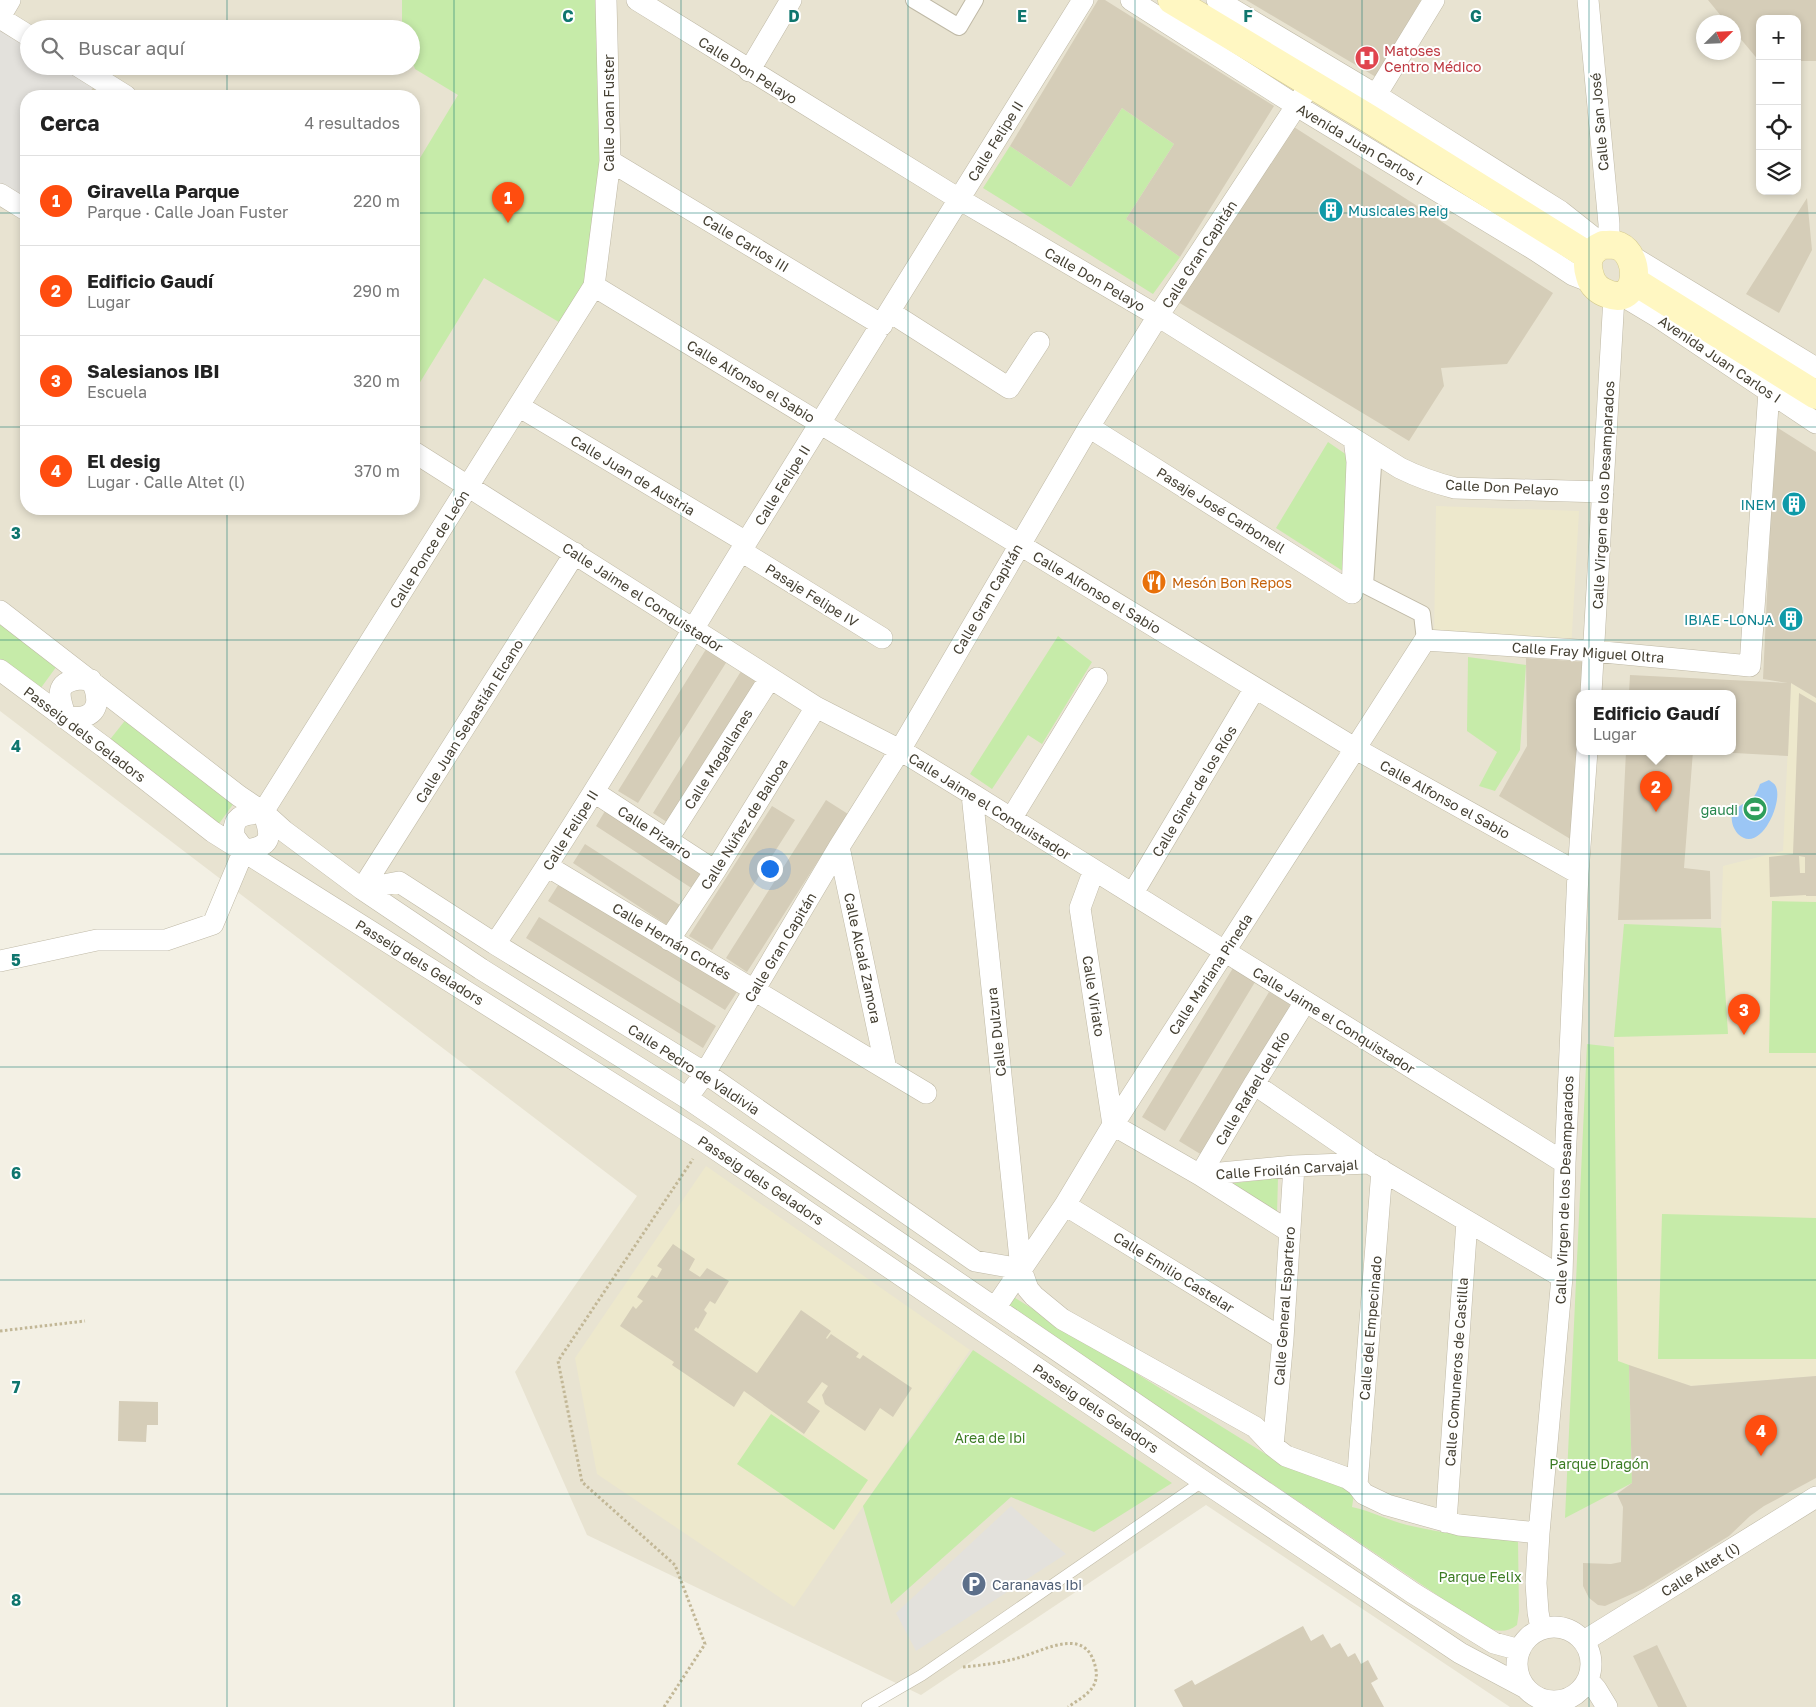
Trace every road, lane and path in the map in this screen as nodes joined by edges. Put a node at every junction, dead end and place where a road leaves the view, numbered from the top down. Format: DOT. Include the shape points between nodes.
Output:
graph roads {
  1 [pos="10,0"];
  2 [pos="606,0"];
  3 [pos="637,0"];
  4 [pos="791,0"];
  5 [pos="914,0"];
  6 [pos="975,0"];
  7 [pos="1083,0"];
  8 [pos="1131,0"];
  9 [pos="1172,0"];
  10 [pos="1217,0"];
  11 [pos="1434,0"];
  12 [pos="1588,0"];
  13 [pos="0,18"];
  14 [pos="20,30"];
  15 [pos="749,71"];
  16 [pos="92,75"];
  17 [pos="116,90"];
  18 [pos="1303,95"];
  19 [pos="1376,95"];
  20 [pos="610,161"];
  21 [pos="0,194"];
  22 [pos="959,200"];
  23 [pos="20,206"];
  24 [pos="1604,256"];
  25 [pos="594,286"];
  26 [pos="1624,291"];
  27 [pos="1158,316"];
  28 [pos="886,318"];
  29 [pos="1039,342"];
  30 [pos="1816,368"];
  31 [pos="1773,382"];
  32 [pos="1816,396"];
  33 [pos="520,407"];
  34 [pos="1816,423"];
  35 [pos="820,424"];
  36 [pos="1090,427"];
  37 [pos="1354,439"];
  38 [pos="1374,452"];
  39 [pos="420,456"];
  40 [pos="469,486"];
  41 [pos="1603,492"];
  42 [pos="1019,544"];
  43 [pos="744,547"];
  44 [pos="575,553"];
  45 [pos="0,611"];
  46 [pos="694,629"];
  47 [pos="882,638"];
  48 [pos="1426,640"];
  49 [pos="1593,651"];
  50 [pos="0,670"];
  51 [pos="770,678"];
  52 [pos="1097,678"];
  53 [pos="91,680"];
  54 [pos="1255,688"];
  55 [pos="1590,690"];
  56 [pos="816,707"];
  57 [pos="66,718"];
  58 [pos="1356,749"];
  59 [pos="900,750"];
  60 [pos="1587,755"];
  61 [pos="594,792"];
  62 [pos="972,794"];
  63 [pos="262,812"];
  64 [pos="1011,819"];
  65 [pos="667,840"];
  66 [pos="839,847"];
  67 [pos="244,850"];
  68 [pos="547,866"];
  69 [pos="1094,870"];
  70 [pos="715,871"];
  71 [pos="1578,873"];
  72 [pos="362,889"];
  73 [pos="1133,893"];
  74 [pos="669,940"];
  75 [pos="495,944"];
  76 [pos="1225,951"];
  77 [pos="0,961"];
  78 [pos="754,990"];
  79 [pos="1305,1002"];
  80 [pos="886,1070"];
  81 [pos="705,1073"];
  82 [pos="1254,1084"];
  83 [pos="926,1093"];
  84 [pos="687,1098"];
  85 [pos="1113,1125"];
  86 [pos="705,1142"];
  87 [pos="1565,1163"];
  88 [pos="1294,1166"];
  89 [pos="1376,1166"];
  90 [pos="1200,1175"];
  91 [pos="1065,1204"];
  92 [pos="1467,1221"];
  93 [pos="1290,1232"];
  94 [pos="1021,1270"];
  95 [pos="1562,1277"];
  96 [pos="995,1308"];
  97 [pos="85,1321"];
  98 [pos="0,1331"];
  99 [pos="1283,1339"];
  100 [pos="1273,1446"];
  101 [pos="1203,1482"];
  102 [pos="1357,1486"];
  103 [pos="1816,1497"];
  104 [pos="1446,1522"];
  105 [pos="1539,1533"];
  106 [pos="1541,1629"];
  107 [pos="1584,1641"];
  108 [pos="1520,1650"];
  109 [pos="943,1661"];
  110 [pos="1588,1680"];
  111 [pos="1524,1687"];
  112 [pos="1554,1704"];
  113 [pos="664,1707"];
  114 [pos="867,1707"];
  115 [pos="1068,1707"];
  116 [pos="1607,1707"];
  1 -- 13 [label="street"];
  2 -- 20 [label="street, Calle Joan Fuster"];
  3 -- 15 [label="street, Calle Don Pelayo"];
  4 -- 15 [label="street"];
  5 -- 6 [label="street" via="959,27"];
  7 -- 22 [label="street, Calle Felipe II"];
  8 -- 18 [label="street, Avenida Juan Carlos I"];
  9 -- 18 [label="main road, Avenida Juan Carlos I"];
  10 -- 19 [label="street, Avenida Juan Carlos I"];
  11 -- 19 [label="street"];
  12 -- 24 [label="street, Calle San José" via="1609,224"];
  13 -- 14 [label="street"];
  15 -- 22 [label="street, Calle Don Pelayo"];
  16 -- 17 [label="street"];
  18 -- 24 [label="main road, Avenida Juan Carlos I" via="1368,118"];
  18 -- 27 [label="street, Calle Gran Capitán"];
  19 -- 24 [label="street, Avenida Juan Carlos I" via="1560,211"];
  20 -- 25 [label="street, Calle Joan Fuster"];
  20 -- 28 [label="street, Calle Carlos III"];
  21 -- 23 [label="street"];
  22 -- 27 [label="street, Calle Don Pelayo"];
  22 -- 28 [label="street, Calle Felipe II"];
  24 -- 26 [label="main road" via="1633,267"];
  24 -- 26 [label="main road, Avenida Juan Carlos I" via="1601,292"];
  24 -- 30 [label="street, Avenida Juan Carlos I"];
  25 -- 33 [label="street, Calle Ponce de León"];
  25 -- 35 [label="street, Calle Alfonso el Sabio"];
  26 -- 31 [label="main road, Avenida Juan Carlos I"];
  26 -- 41 [label="street, Calle Virgen de los Desamparados"];
  27 -- 36 [label="street, Calle Gran Capitán"];
  27 -- 37 [label="street, Calle Don Pelayo"];
  28 -- 29 [label="street, Calle Carlos III" via="1009,388"];
  28 -- 35 [label="street, Calle Felipe II"];
  31 -- 32 [label="main road, Avenida Juan Carlos I"];
  31 -- 34 [label="street, Avenida Juan Carlos I"];
  31 -- 49 [label="street, Calle Fray Miguel Oltra" via="1750,666"];
  33 -- 40 [label="street, Calle Ponce de León"];
  33 -- 43 [label="street, Calle Juan de Austria"];
  35 -- 42 [label="street, Calle Alfonso el Sabio"];
  35 -- 43 [label="street, Calle Felipe II"];
  36 -- 37 [label="street, Pasaje José Carbonell" via="1352,593 1357,462"];
  36 -- 42 [label="street, Calle Gran Capitán"];
  37 -- 38 [label="street, Calle Don Pelayo"];
  38 -- 41 [label="street, Calle Don Pelayo" via="1419,478 1455,488"];
  38 -- 48 [label="street" via="1365,584 1422,614"];
  39 -- 40 [label="street, Calle Jaime el Conquistador"];
  40 -- 44 [label="street, Calle Jaime el Conquistador"];
  40 -- 63 [label="street, Calle Ponce de León"];
  41 -- 49 [label="street, Calle Virgen de los Desamparados"];
  42 -- 54 [label="street, Calle Alfonso el Sabio"];
  42 -- 59 [label="street, Calle Gran Capitán"];
  43 -- 46 [label="street, Calle Felipe II"];
  43 -- 47 [label="street, Pasaje Felipe IV"];
  44 -- 46 [label="street, Calle Jaime el Conquistador"];
  44 -- 72 [label="street, Calle Juan Sebastián Elcano"];
  45 -- 53 [label="street"];
  46 -- 51 [label="street, Calle Jaime el Conquistador"];
  46 -- 61 [label="street, Calle Felipe II"];
  48 -- 49 [label="street, Calle Fray Miguel Oltra"];
  48 -- 58 [label="street, Calle Mariana Pineda"];
  49 -- 55 [label="street, Calle Virgen de los Desamparados"];
  50 -- 57 [label="street, Passeig dels Geladors"];
  51 -- 56 [label="street, Calle Jaime el Conquistador"];
  51 -- 65 [label="street, Calle Magallanes"];
  52 -- 64 [label="street"];
  53 -- 57 [label="street" via="97,694 96,706 87,715"];
  53 -- 57 [label="street" via="73,680 63,687 60,699"];
  53 -- 63 [label="street"];
  54 -- 58 [label="street, Calle Alfonso el Sabio"];
  54 -- 73 [label="street, Calle Giner de los Ríos"];
  56 -- 59 [label="street, Calle Jaime el Conquistador"];
  56 -- 70 [label="street, Calle Núñez de Balboa"];
  57 -- 67 [label="street, Passeig dels Geladors" via="213,832"];
  58 -- 71 [label="street, Calle Alfonso el Sabio"];
  58 -- 76 [label="street, Calle Mariana Pineda"];
  59 -- 62 [label="street, Calle Jaime el Conquistador"];
  59 -- 66 [label="street, Calle Gran Capitán"];
  60 -- 71 [label="street, Calle Virgen de los Desamparados"];
  61 -- 65 [label="street, Calle Pizarro"];
  61 -- 68 [label="street, Calle Felipe II"];
  62 -- 64 [label="street, Calle Jaime el Conquistador"];
  62 -- 94 [label="street, Calle Dulzura"];
  63 -- 67 [label="street" via="243,815 235,824 234,836"];
  63 -- 72 [label="street"];
  64 -- 69 [label="street, Calle Jaime el Conquistador"];
  65 -- 70 [label="street, Calle Pizarro"];
  66 -- 78 [label="street, Calle Gran Capitán"];
  66 -- 80 [label="street, Calle Alcalá Zamora"];
  67 -- 77 [label="street" via="212,924 166,940 97,940"];
  67 -- 86 [label="street, Passeig dels Geladors"];
  68 -- 74 [label="street, Calle Hernán Cortés"];
  68 -- 75 [label="street, Calle Felipe II"];
  69 -- 73 [label="street, Calle Jaime el Conquistador"];
  69 -- 85 [label="street, Calle Viriato" via="1080,908"];
  70 -- 74 [label="street, Calle Núñez de Balboa"];
  71 -- 87 [label="street, Calle Virgen de los Desamparados"];
  72 -- 75 [label="street, Calle Pedro de Valdivia" via="399,882"];
  72 -- 84 [label="street" via="481,969"];
  73 -- 76 [label="street, Calle Jaime el Conquistador"];
  74 -- 78 [label="street, Calle Hernán Cortés"];
  75 -- 81 [label="street, Calle Pedro de Valdivia"];
  76 -- 79 [label="street, Calle Jaime el Conquistador"];
  76 -- 85 [label="street, Calle Mariana Pineda"];
  78 -- 80 [label="street, Calle Hernán Cortés"];
  78 -- 81 [label="street, Calle Gran Capitán"];
  79 -- 82 [label="street, Calle Rafael del Río"];
  79 -- 87 [label="street, Calle Jaime el Conquistador"];
  80 -- 83 [label="street, Calle Hernán Cortés"];
  81 -- 84 [label="street, Calle Gran Capitán"];
  81 -- 94 [label="street, Calle Pedro de Valdivia" via="975,1262"];
  82 -- 89 [label="street"];
  82 -- 90 [label="street, Calle Rafael del Río"];
  84 -- 96 [label="street"];
  85 -- 90 [label="street, Calle Froilán Carvajal"];
  85 -- 91 [label="street, Calle Mariana Pineda"];
  86 -- 101 [label="street, Passeig dels Geladors"];
  86 -- 113 [label="path" via="558,1361 582,1482 675,1565 705,1644"];
  87 -- 95 [label="street, Calle Virgen de los Desamparados"];
  88 -- 89 [label="street, Calle Froilán Carvajal"];
  88 -- 90 [label="street, Calle Froilán Carvajal"];
  88 -- 93 [label="street, Calle General Espartero"];
  89 -- 92 [label="street"];
  89 -- 102 [label="street, Calle del Empecinado"];
  90 -- 93 [label="street"];
  91 -- 94 [label="street, Calle Mariana Pineda"];
  91 -- 99 [label="street, Calle Emilio Castelar"];
  92 -- 95 [label="street"];
  92 -- 104 [label="street, Calle Comuneros de Castilla"];
  93 -- 99 [label="street, Calle General Espartero"];
  94 -- 96 [label="street, Calle Mariana Pineda"];
  94 -- 100 [label="street, Calle Dulzura" via="1028,1289 1062,1319 1255,1427"];
  95 -- 105 [label="street, Calle Virgen de los Desamparados"];
  96 -- 108 [label="street" via="1413,1593 1494,1644"];
  97 -- 98 [label="path"];
  99 -- 100 [label="street, Calle General Espartero"];
  100 -- 102 [label="street, Calle Dulzura" via="1286,1456 1347,1478"];
  101 -- 109 [label="lane"];
  101 -- 111 [label="street, Passeig dels Geladors" via="1460,1653"];
  102 -- 104 [label="street, Calle Dulzura" via="1364,1494 1387,1504"];
  103 -- 107 [label="street, Calle Altet (l)"];
  104 -- 105 [label="street, Calle Dulzura" via="1473,1528"];
  105 -- 106 [label="street, Calle Virgen de los Desamparados" via="1536,1584"];
  106 -- 107 [label="street" via="1560,1627 1577,1634"];
  106 -- 108 [label="street" via="1532,1634"];
  107 -- 110 [label="street" via="1592,1660"];
  108 -- 111 [label="street" via="1516,1662"];
  109 -- 114 [label="lane"];
  109 -- 115 [label="path" via="960,1667 993,1664 1062,1643 1076,1644 1086,1649 1093,1659 1097,1680 1091,1691"];
  110 -- 112 [label="street" via="1576,1695"];
  110 -- 116 [label="street"];
  111 -- 112 [label="street" via="1534,1696"];
}
